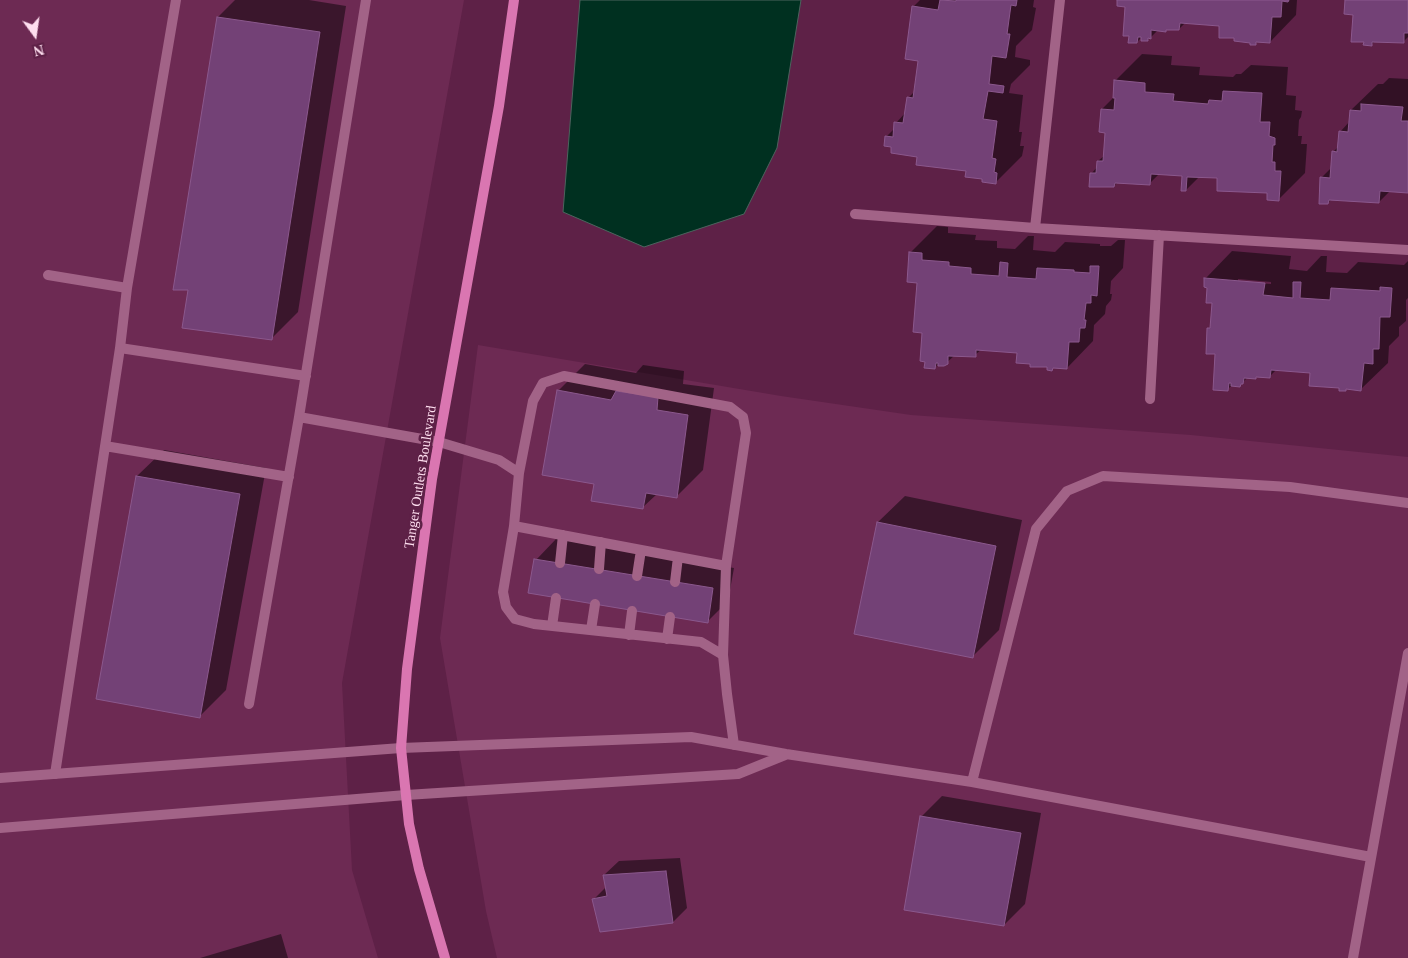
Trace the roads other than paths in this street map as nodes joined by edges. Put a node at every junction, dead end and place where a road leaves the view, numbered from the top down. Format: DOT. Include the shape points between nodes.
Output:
graph roads {
  1 [pos="176,0"];
  2 [pos="366,0"];
  3 [pos="514,0"];
  4 [pos="1060,0"];
  5 [pos="856,214"];
  6 [pos="1034,228"];
  7 [pos="1159,235"];
  8 [pos="1408,250"];
  9 [pos="48,275"];
  10 [pos="127,288"];
  11 [pos="120,348"];
  12 [pos="306,376"];
  13 [pos="1150,399"];
  14 [pos="299,417"];
  15 [pos="439,442"];
  16 [pos="105,446"];
  17 [pos="519,473"];
  18 [pos="289,477"];
  19 [pos="1408,503"];
  20 [pos="514,526"];
  21 [pos="563,535"];
  22 [pos="601,542"];
  23 [pos="640,550"];
  24 [pos="678,557"];
  25 [pos="560,563"];
  26 [pos="726,566"];
  27 [pos="598,570"];
  28 [pos="637,576"];
  29 [pos="674,582"];
  30 [pos="556,598"];
  31 [pos="595,604"];
  32 [pos="632,610"];
  33 [pos="670,617"];
  34 [pos="552,626"];
  35 [pos="591,630"];
  36 [pos="629,634"];
  37 [pos="667,638"];
  38 [pos="1408,653"];
  39 [pos="723,655"];
  40 [pos="249,704"];
  41 [pos="734,745"];
  42 [pos="401,748"];
  43 [pos="786,754"];
  44 [pos="55,774"];
  45 [pos="0,778"];
  46 [pos="972,782"];
  47 [pos="406,796"];
  48 [pos="0,828"];
  49 [pos="1371,857"];
  50 [pos="445,958"];
  51 [pos="1353,958"];
  1 -- 10 [label="street"];
  2 -- 12 [label="street"];
  3 -- 15 [label="street, Tanger Outlets Boulevard" via="497,116"];
  4 -- 6 [label="street"];
  5 -- 6 [label="street"];
  6 -- 7 [label="street"];
  7 -- 8 [label="street"];
  7 -- 13 [label="street"];
  9 -- 10 [label="street"];
  10 -- 11 [label="street"];
  11 -- 12 [label="street"];
  11 -- 16 [label="street"];
  12 -- 14 [label="street"];
  14 -- 15 [label="street"];
  14 -- 18 [label="street"];
  15 -- 17 [label="street" via="499,460"];
  15 -- 42 [label="street, Tanger Outlets Boulevard" via="407,669"];
  16 -- 18 [label="street"];
  16 -- 44 [label="street"];
  17 -- 20 [label="street"];
  17 -- 26 [label="street" via="533,401 543,382 564,376 730,407 743,417 746,433"];
  18 -- 40 [label="street"];
  19 -- 46 [label="street" via="1290,487 1102,476 1067,491 1036,529"];
  20 -- 21 [label="street"];
  20 -- 34 [label="street" via="503,592 506,608 516,618"];
  21 -- 22 [label="street"];
  21 -- 25 [label="street"];
  22 -- 23 [label="street"];
  22 -- 27 [label="street"];
  23 -- 24 [label="street"];
  23 -- 28 [label="street"];
  24 -- 26 [label="street"];
  24 -- 29 [label="street"];
  26 -- 39 [label="street"];
  30 -- 34 [label="street"];
  31 -- 35 [label="street"];
  32 -- 36 [label="street"];
  33 -- 37 [label="street"];
  34 -- 35 [label="street"];
  35 -- 36 [label="street"];
  36 -- 37 [label="street"];
  37 -- 39 [label="street" via="701,642"];
  38 -- 49 [label="street"];
  39 -- 41 [label="street"];
  41 -- 42 [label="street" via="691,737"];
  41 -- 43 [label="street"];
  42 -- 44 [label="street"];
  42 -- 47 [label="street, Tanger Outlets Boulevard"];
  43 -- 46 [label="street"];
  43 -- 47 [label="street" via="738,774"];
  44 -- 45 [label="street"];
  46 -- 49 [label="street"];
  47 -- 48 [label="street"];
  47 -- 50 [label="street, Tanger Outlets Boulevard" via="419,869"];
  49 -- 51 [label="street"];
}
